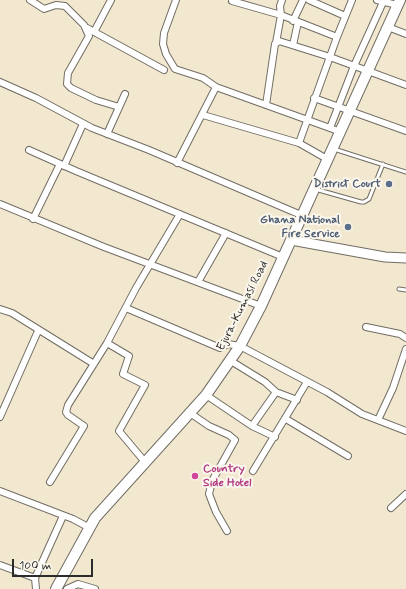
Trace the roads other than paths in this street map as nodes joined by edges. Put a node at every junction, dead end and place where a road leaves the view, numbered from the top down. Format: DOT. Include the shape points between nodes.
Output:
graph roads {
  1 [pos="30,0"];
  2 [pos="111,0"];
  3 [pos="176,0"];
  4 [pos="282,0"];
  5 [pos="303,0"];
  6 [pos="309,0"];
  7 [pos="352,0"];
  8 [pos="232,1"];
  9 [pos="381,1"];
  10 [pos="398,2"];
  11 [pos="281,16"];
  12 [pos="345,16"];
  13 [pos="296,21"];
  14 [pos="388,27"];
  15 [pos="87,28"];
  16 [pos="94,32"];
  17 [pos="406,34"];
  18 [pos="337,37"];
  19 [pos="276,43"];
  20 [pos="293,45"];
  21 [pos="330,57"];
  22 [pos="354,66"];
  23 [pos="164,70"];
  24 [pos="368,72"];
  25 [pos="0,82"];
  26 [pos="406,85"];
  27 [pos="216,87"];
  28 [pos="125,94"];
  29 [pos="314,98"];
  30 [pos="266,105"];
  31 [pos="119,107"];
  32 [pos="338,107"];
  33 [pos="350,111"];
  34 [pos="203,115"];
  35 [pos="307,121"];
  36 [pos="83,124"];
  37 [pos="330,128"];
  38 [pos="406,131"];
  39 [pos="341,132"];
  40 [pos="107,134"];
  41 [pos="299,143"];
  42 [pos="332,148"];
  43 [pos="29,150"];
  44 [pos="327,159"];
  45 [pos="177,163"];
  46 [pos="383,164"];
  47 [pos="62,165"];
  48 [pos="406,172"];
  49 [pos="314,189"];
  50 [pos="0,204"];
  51 [pos="180,214"];
  52 [pos="301,215"];
  53 [pos="33,219"];
  54 [pos="226,233"];
  55 [pos="291,240"];
  56 [pos="283,257"];
  57 [pos="406,258"];
  58 [pos="151,265"];
  59 [pos="198,282"];
  60 [pos="399,289"];
  61 [pos="406,290"];
  62 [pos="261,306"];
  63 [pos="126,308"];
  64 [pos="0,309"];
  65 [pos="366,327"];
  66 [pos="38,331"];
  67 [pos="406,338"];
  68 [pos="108,343"];
  69 [pos="240,346"];
  70 [pos="406,349"];
  71 [pos="231,361"];
  72 [pos="94,364"];
  73 [pos="307,382"];
  74 [pos="276,392"];
  75 [pos="206,395"];
  76 [pos="297,400"];
  77 [pos="190,413"];
  78 [pos="0,418"];
  79 [pos="286,418"];
  80 [pos="378,420"];
  81 [pos="252,426"];
  82 [pos="406,431"];
  83 [pos="275,437"];
  84 [pos="348,456"];
  85 [pos="145,462"];
  86 [pos="253,471"];
  87 [pos="50,482"];
  88 [pos="0,491"];
  89 [pos="406,494"];
  90 [pos="391,508"];
  91 [pos="63,516"];
  92 [pos="88,527"];
  93 [pos="227,531"];
  94 [pos="0,565"];
  95 [pos="35,578"];
  96 [pos="70,588"];
  97 [pos="36,589"];
  98 [pos="56,589"];
  99 [pos="95,589"];
  1 -- 15 [label="street" via="44,9 56,5 65,6"];
  2 -- 16 [label="street"];
  3 -- 27 [label="street" via="164,33 163,44 166,54 175,69 203,78"];
  4 -- 11 [label="street"];
  5 -- 13 [label="street"];
  6 -- 12 [label="street"];
  7 -- 12 [label="street"];
  8 -- 11 [label="street"];
  9 -- 10 [label="street"];
  9 -- 22 [label="street"];
  10 -- 14 [label="main road, Ejura-Kumasi Road"];
  11 -- 13 [label="street"];
  11 -- 19 [label="street"];
  12 -- 18 [label="street"];
  13 -- 18 [label="street"];
  13 -- 20 [label="street"];
  14 -- 17 [label="street"];
  14 -- 24 [label="main road, Ejura-Kumasi Road"];
  15 -- 16 [label="street"];
  15 -- 31 [label="street" via="89,36 68,73 67,84 96,100"];
  16 -- 23 [label="street"];
  18 -- 21 [label="street"];
  19 -- 20 [label="street" via="279,41"];
  19 -- 30 [label="street"];
  20 -- 21 [label="street"];
  21 -- 22 [label="street"];
  21 -- 29 [label="street"];
  22 -- 24 [label="street"];
  22 -- 32 [label="street"];
  24 -- 26 [label="street"];
  24 -- 33 [label="main road, Ejura-Kumasi Road"];
  25 -- 36 [label="street"];
  27 -- 30 [label="street"];
  27 -- 34 [label="street"];
  28 -- 31 [label="street"];
  29 -- 32 [label="street"];
  29 -- 35 [label="street"];
  30 -- 35 [label="street"];
  31 -- 40 [label="street"];
  32 -- 33 [label="street"];
  32 -- 37 [label="street"];
  33 -- 38 [label="street"];
  33 -- 39 [label="main road, Ejura-Kumasi Road"];
  34 -- 41 [label="street"];
  34 -- 45 [label="street"];
  35 -- 37 [label="street"];
  35 -- 41 [label="street"];
  36 -- 40 [label="street"];
  36 -- 47 [label="street"];
  37 -- 39 [label="street"];
  39 -- 42 [label="main road, Ejura-Kumasi Road"];
  40 -- 45 [label="street"];
  41 -- 44 [label="street"];
  42 -- 44 [label="main road, Ejura-Kumasi Road"];
  42 -- 46 [label="lane"];
  43 -- 47 [label="street"];
  44 -- 49 [label="main road, Ejura-Kumasi Road"];
  45 -- 52 [label="street"];
  46 -- 48 [label="lane"];
  46 -- 49 [label="lane" via="369,199 364,202"];
  47 -- 51 [label="street"];
  47 -- 53 [label="street"];
  49 -- 52 [label="main road, Ejura-Kumasi Road"];
  50 -- 53 [label="street"];
  51 -- 54 [label="street"];
  51 -- 58 [label="street"];
  52 -- 55 [label="main road, Ejura-Kumasi Road"];
  53 -- 58 [label="street"];
  54 -- 56 [label="street"];
  54 -- 59 [label="street"];
  55 -- 56 [label="main road, Ejura-Kumasi Road"];
  55 -- 57 [label="street" via="371,255"];
  56 -- 62 [label="main road, Ejura-Kumasi Road"];
  58 -- 59 [label="street"];
  58 -- 63 [label="street"];
  59 -- 62 [label="street"];
  60 -- 61 [label="lane"];
  62 -- 69 [label="main road, Ejura-Kumasi Road"];
  63 -- 68 [label="street"];
  63 -- 69 [label="street" via="220,348 228,344"];
  64 -- 66 [label="street" via="12,313"];
  65 -- 67 [label="street" via="400,334"];
  66 -- 72 [label="street"];
  66 -- 78 [label="street"];
  68 -- 72 [label="street"];
  68 -- 85 [label="street" via="129,356 123,374 145,385 119,431"];
  69 -- 71 [label="main road, Ejura-Kumasi Road"];
  69 -- 73 [label="street"];
  70 -- 80 [label="street" via="393,388"];
  71 -- 74 [label="street"];
  71 -- 75 [label="main road, Ejura-Kumasi Road"];
  72 -- 87 [label="street" via="66,412 84,426"];
  73 -- 76 [label="street"];
  73 -- 80 [label="street" via="362,414"];
  74 -- 76 [label="street"];
  74 -- 81 [label="street"];
  75 -- 77 [label="main road, Ejura-Kumasi Road"];
  75 -- 81 [label="street"];
  76 -- 79 [label="street"];
  77 -- 85 [label="main road, Ejura-Kumasi Road"];
  77 -- 93 [label="street" via="235,440 212,481 209,494"];
  79 -- 83 [label="street"];
  79 -- 84 [label="street"];
  80 -- 82 [label="street"];
  81 -- 83 [label="street"];
  83 -- 86 [label="street"];
  85 -- 92 [label="main road, Ejura-Kumasi Road"];
  88 -- 91 [label="street"];
  89 -- 90 [label="street"];
  91 -- 92 [label="street" via="73,518"];
  91 -- 95 [label="street"];
  92 -- 98 [label="main road, Ejura-Kumasi Road"];
  94 -- 95 [label="street"];
  95 -- 97 [label="street"];
  96 -- 99 [label="street" via="78,584"];
}
